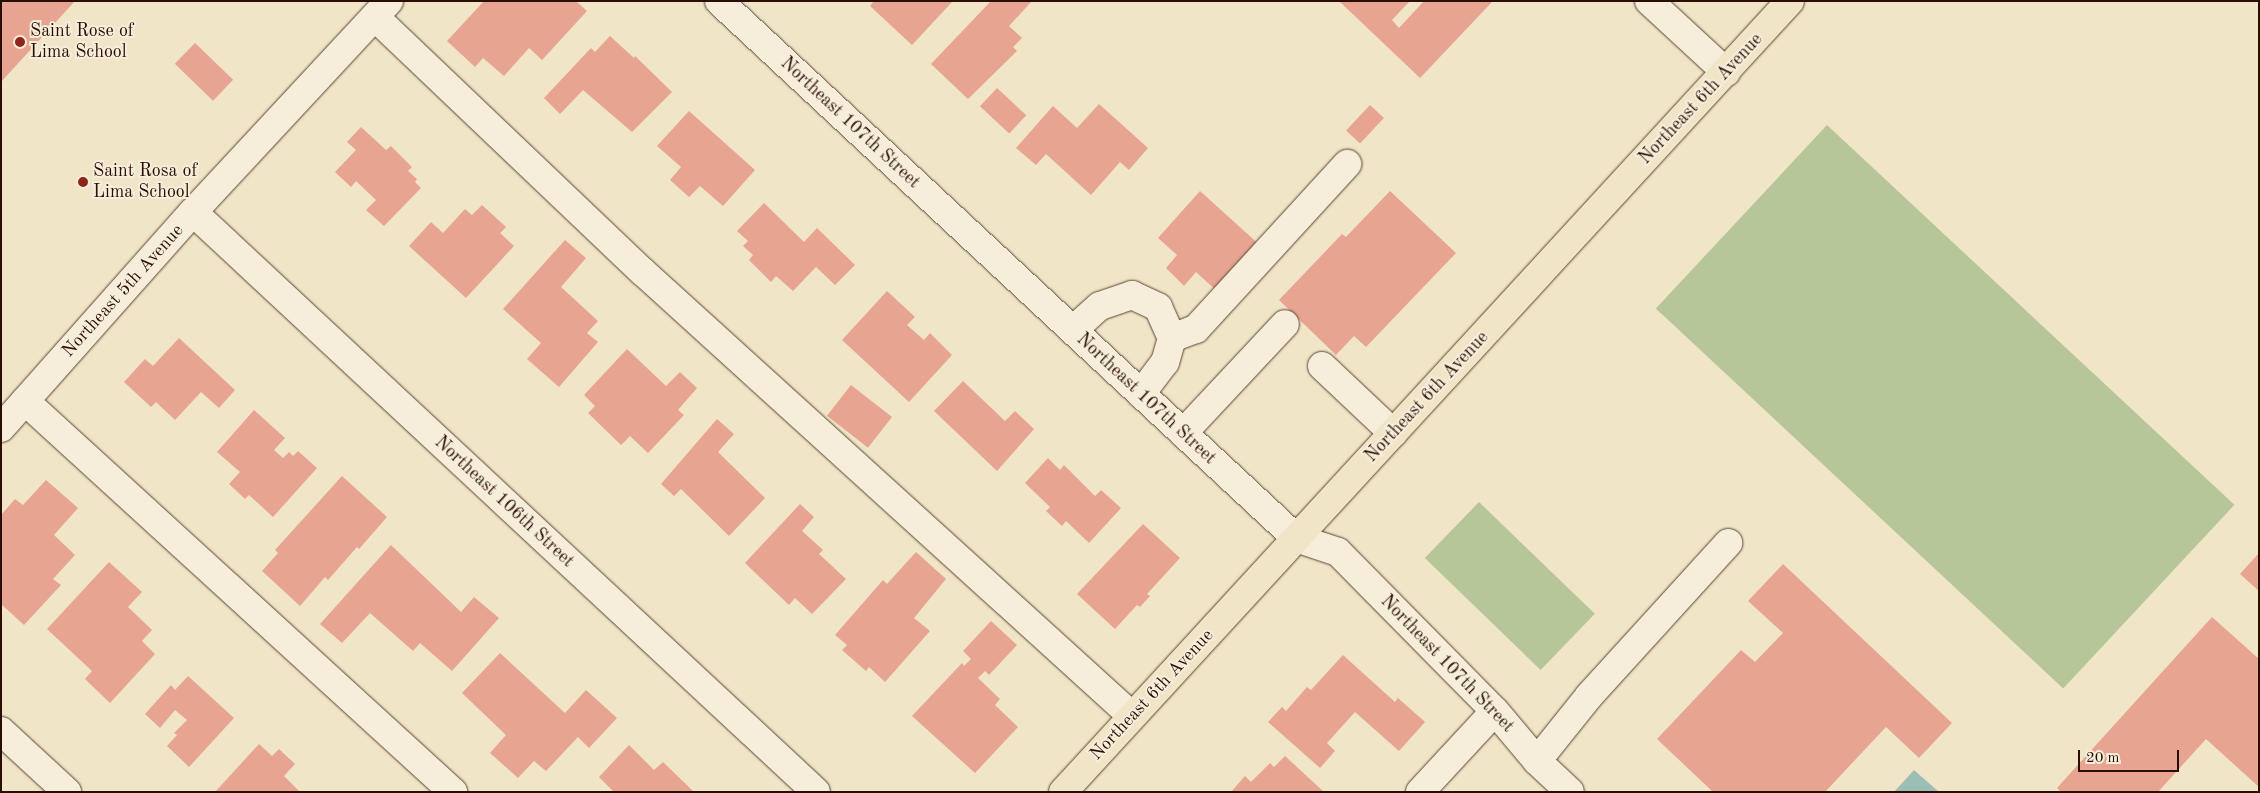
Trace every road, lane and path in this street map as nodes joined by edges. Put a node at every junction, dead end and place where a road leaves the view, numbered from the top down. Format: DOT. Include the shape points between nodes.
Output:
graph roads {
  1 [pos="719,1"];
  2 [pos="1649,1"];
  3 [pos="1790,1"];
  4 [pos="382,9"];
  5 [pos="1726,72"];
  6 [pos="1347,164"];
  7 [pos="193,212"];
  8 [pos="1285,324"];
  9 [pos="1072,330"];
  10 [pos="1172,338"];
  11 [pos="1322,366"];
  12 [pos="1141,394"];
  13 [pos="25,401"];
  14 [pos="1,428"];
  15 [pos="1183,433"];
  16 [pos="1393,434"];
  17 [pos="1296,538"];
  18 [pos="1728,543"];
  19 [pos="1496,711"];
  20 [pos="1132,716"];
  21 [pos="1,731"];
  22 [pos="1537,761"];
  23 [pos="67,792"];
  24 [pos="452,792"];
  25 [pos="816,792"];
  26 [pos="1062,792"];
  27 [pos="1420,792"];
  28 [pos="1570,792"];
  1 -- 9 [label="street, Northeast 107th Street"];
  2 -- 5 [label="street"];
  3 -- 5 [label="main road, Northeast 6th Avenue"];
  4 -- 7 [label="street, Northeast 5th Avenue"];
  4 -- 20 [label="street" via="643,272"];
  5 -- 16 [label="main road, Northeast 6th Avenue"];
  6 -- 10 [label="street" via="1196,329"];
  7 -- 13 [label="street, Northeast 5th Avenue"];
  7 -- 25 [label="street, Northeast 106th Street"];
  8 -- 15 [label="street"];
  9 -- 10 [label="street" via="1100,306 1132,296 1158,307"];
  9 -- 12 [label="street, Northeast 107th Street"];
  10 -- 12 [label="street" via="1165,362"];
  11 -- 16 [label="street"];
  12 -- 15 [label="street, Northeast 107th Street"];
  13 -- 14 [label="street, Northeast 5th Avenue"];
  13 -- 24 [label="street"];
  15 -- 17 [label="street, Northeast 107th Street"];
  16 -- 17 [label="main road, Northeast 6th Avenue"];
  17 -- 19 [label="street, Northeast 107th Street" via="1338,552"];
  17 -- 20 [label="main road, Northeast 6th Avenue"];
  18 -- 22 [label="street" via="1589,696"];
  19 -- 22 [label="street, Northeast 107th Street"];
  19 -- 27 [label="street"];
  20 -- 26 [label="main road, Northeast 6th Avenue"];
  21 -- 23 [label="street"];
  22 -- 28 [label="street, Northeast 107th Street"];
}
